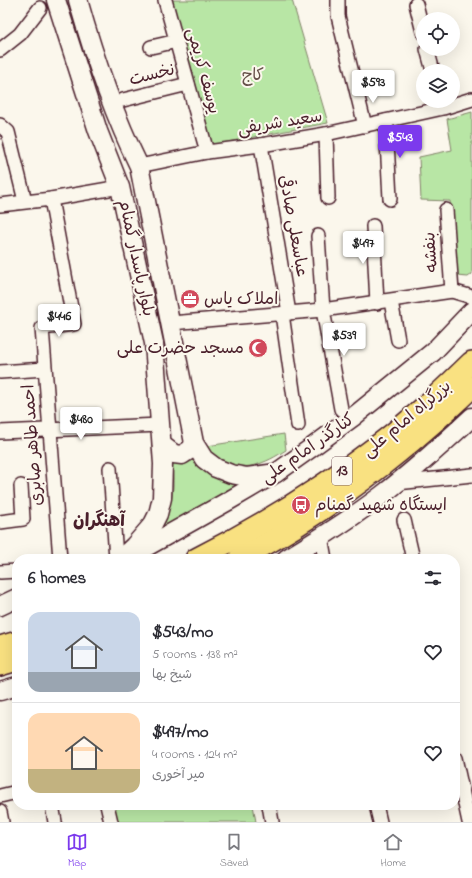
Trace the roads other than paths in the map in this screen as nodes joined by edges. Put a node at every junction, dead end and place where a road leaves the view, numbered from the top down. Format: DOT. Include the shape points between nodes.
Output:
graph roads {
  1 [pos="56,0"];
  2 [pos="78,0"];
  3 [pos="165,0"];
  4 [pos="338,0"];
  5 [pos="416,4"];
  6 [pos="40,8"];
  7 [pos="418,12"];
  8 [pos="176,41"];
  9 [pos="151,47"];
  10 [pos="0,50"];
  11 [pos="188,84"];
  12 [pos="472,99"];
  13 [pos="123,100"];
  14 [pos="460,101"];
  15 [pos="432,108"];
  16 [pos="386,122"];
  17 [pos="0,125"];
  18 [pos="366,126"];
  19 [pos="326,134"];
  20 [pos="261,145"];
  21 [pos="207,152"];
  22 [pos="139,166"];
  23 [pos="120,187"];
  24 [pos="328,198"];
  25 [pos="51,199"];
  26 [pos="390,199"];
  27 [pos="25,201"];
  28 [pos="0,205"];
  29 [pos="446,210"];
  30 [pos="374,226"];
  31 [pos="318,236"];
  32 [pos="452,291"];
  33 [pos="472,297"];
  34 [pos="391,301"];
  35 [pos="377,303"];
  36 [pos="323,310"];
  37 [pos="472,310"];
  38 [pos="286,314"];
  39 [pos="171,323"];
  40 [pos="398,340"];
  41 [pos="472,362"];
  42 [pos="45,369"];
  43 [pos="0,372"];
  44 [pos="472,387"];
  45 [pos="341,409"];
  46 [pos="472,417"];
  47 [pos="160,425"];
  48 [pos="298,425"];
  49 [pos="50,429"];
  50 [pos="0,432"];
  51 [pos="194,443"];
  52 [pos="162,446"];
  53 [pos="110,468"];
  54 [pos="276,473"];
  55 [pos="472,475"];
  56 [pos="395,484"];
  57 [pos="21,486"];
  58 [pos="404,520"];
  59 [pos="0,522"];
  60 [pos="321,537"];
  61 [pos="60,554"];
  62 [pos="116,554"];
  63 [pos="125,554"];
  64 [pos="133,554"];
  65 [pos="206,554"];
  66 [pos="248,554"];
  67 [pos="294,554"];
  68 [pos="324,554"];
  69 [pos="411,554"];
  70 [pos="12,571"];
  71 [pos="0,572"];
  72 [pos="12,600"];
  73 [pos="0,606"];
  74 [pos="12,611"];
  75 [pos="0,612"];
  76 [pos="12,643"];
  77 [pos="0,647"];
  78 [pos="12,661"];
  79 [pos="0,665"];
  80 [pos="12,687"];
  81 [pos="0,691"];
  82 [pos="460,781"];
  83 [pos="12,793"];
  84 [pos="0,796"];
  85 [pos="53,810"];
  86 [pos="108,810"];
  87 [pos="270,810"];
  88 [pos="377,810"];
  89 [pos="0,812"];
  90 [pos="2,822"];
  91 [pos="56,822"];
  92 [pos="111,822"];
  93 [pos="272,822"];
  94 [pos="380,822"];
  95 [pos="469,822"];
  1 -- 23 [label="main road, بلوار پاسدار گمنام" via="98,131"];
  2 -- 22 [label="main road, بلوار پاسدار گمنام" via="119,124"];
  3 -- 8 [label="street, یوسف کریمی"];
  4 -- 18 [label="street" via="338,16"];
  5 -- 7 [label="street"];
  6 -- 10 [label="street" via="20,34"];
  8 -- 9 [label="street"];
  8 -- 11 [label="street, یوسف کریمی"];
  11 -- 13 [label="street, نخست"];
  11 -- 21 [label="street, یوسف کریمی"];
  12 -- 14 [label="street, سعید شریفی"];
  15 -- 16 [label="street, سعید شریفی"];
  16 -- 18 [label="street, سعید شریفی"];
  16 -- 26 [label="street"];
  17 -- 27 [label="street" via="8,132"];
  18 -- 19 [label="street, سعید شریفی"];
  19 -- 20 [label="street, سعید شریفی"];
  19 -- 24 [label="street"];
  20 -- 21 [label="street, سعید شریفی"];
  20 -- 38 [label="street, عباسعلی صادقی"];
  21 -- 22 [label="street, سعید شریفی"];
  22 -- 39 [label="main road, بلوار پاسدار گمنام"];
  23 -- 25 [label="street"];
  23 -- 47 [label="main road, بلوار پاسدار گمنام" via="153,336"];
  25 -- 27 [label="street"];
  25 -- 42 [label="street, احمد طاهر صابری" via="74,324 42,328"];
  27 -- 28 [label="street"];
  29 -- 32 [label="street, بنفشه"];
  30 -- 35 [label="street"];
  31 -- 36 [label="street"];
  32 -- 33 [label="street"];
  32 -- 34 [label="street"];
  34 -- 35 [label="street"];
  34 -- 40 [label="street"];
  35 -- 36 [label="street"];
  36 -- 38 [label="street"];
  36 -- 45 [label="street"];
  37 -- 54 [label="main road, کنارگذر امام علی" via="433,352 353,417"];
  38 -- 39 [label="street"];
  38 -- 48 [label="street, عباسعلی صادقی"];
  39 -- 51 [label="main road, بلوار پاسدار گمنام"];
  41 -- 65 [label="highway, بزرگراه امام علی / 13" via="382,442 335,476"];
  42 -- 43 [label="street"];
  42 -- 49 [label="street, احمد طاهر صابری"];
  44 -- 66 [label="highway, 13" via="376,471 302,522"];
  46 -- 56 [label="main road"];
  47 -- 49 [label="street"];
  47 -- 52 [label="main road, بلوار پاسدار گمنام"];
  49 -- 50 [label="street"];
  49 -- 61 [label="street, احمد طاهر صابری"];
  51 -- 52 [label="main road" via="191,449 182,455 174,454"];
  51 -- 54 [label="main road, بلوار پاسدار گمنام" via="204,459 216,468 231,474 247,477"];
  52 -- 63 [label="main road, بلوار پاسدار گمنام" via="162,498 158,514 146,533"];
  53 -- 62 [label="street"];
  54 -- 64 [label="main road, کنارگذر امام علی"];
  55 -- 56 [label="street"];
  56 -- 60 [label="main road"];
  57 -- 59 [label="street" via="23,519"];
  58 -- 69 [label="street"];
  60 -- 67 [label="main road"];
  60 -- 68 [label="street"];
  70 -- 71 [label="street"];
  72 -- 73 [label="main road"];
  74 -- 75 [label="main road"];
  76 -- 77 [label="highway"];
  78 -- 79 [label="highway"];
  80 -- 81 [label="main road"];
  82 -- 95 [label="street"];
  83 -- 84 [label="street"];
  85 -- 91 [label="street"];
  86 -- 92 [label="street"];
  87 -- 93 [label="street"];
  88 -- 94 [label="street"];
  89 -- 90 [label="street"];
}
